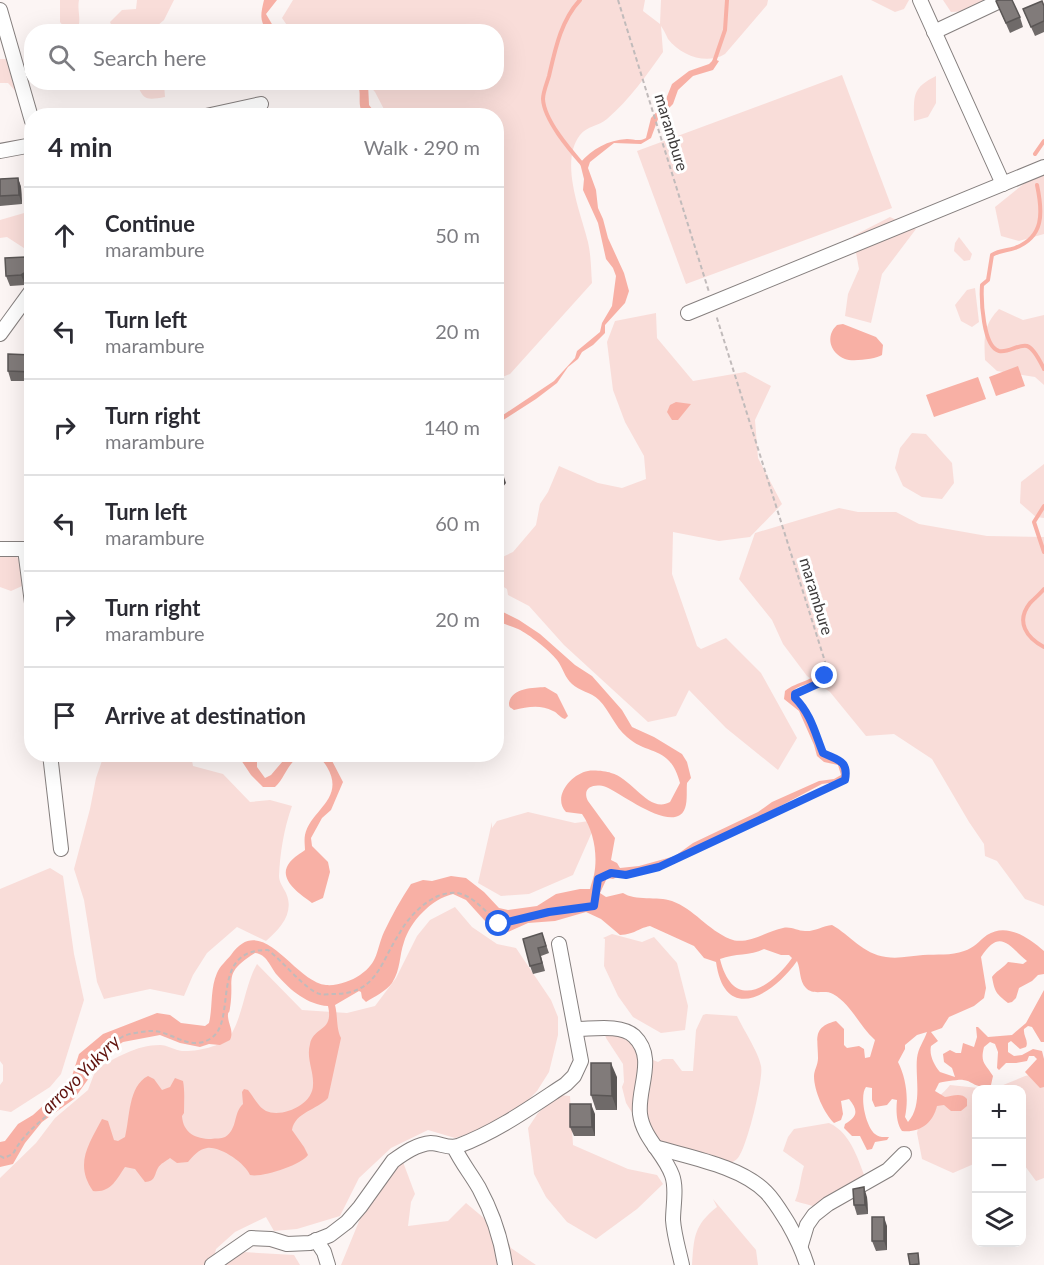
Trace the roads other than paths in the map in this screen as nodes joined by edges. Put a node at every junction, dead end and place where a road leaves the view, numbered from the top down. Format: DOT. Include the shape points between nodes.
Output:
graph roads {
  1 [pos="920,0"];
  2 [pos="1002,0"];
  3 [pos="0,10"];
  4 [pos="934,32"];
  5 [pos="261,104"];
  6 [pos="28,108"];
  7 [pos="243,108"];
  8 [pos="24,147"];
  9 [pos="0,151"];
  10 [pos="1044,167"];
  11 [pos="1003,184"];
  12 [pos="24,301"];
  13 [pos="688,313"];
  14 [pos="0,334"];
  15 [pos="0,549"];
  16 [pos="24,549"];
  17 [pos="51,762"];
  18 [pos="62,849"];
  19 [pos="559,944"];
  20 [pos="576,1029"];
  21 [pos="454,1147"];
  22 [pos="654,1147"];
  23 [pos="904,1154"];
  24 [pos="316,1240"];
  25 [pos="801,1245"];
  26 [pos="216,1263"];
  27 [pos="327,1265"];
  28 [pos="505,1265"];
  29 [pos="682,1265"];
  30 [pos="807,1265"];
  1 -- 4 [label="street"];
  2 -- 4 [label="street"];
  3 -- 6 [label="street"];
  4 -- 11 [label="street"];
  5 -- 7 [label="street"];
  8 -- 9 [label="street"];
  10 -- 11 [label="street"];
  11 -- 13 [label="street"];
  12 -- 14 [label="street"];
  15 -- 16 [label="street"];
  17 -- 18 [label="street"];
  19 -- 20 [label="street"];
  20 -- 21 [label="street" via="581,1061 566,1084 506,1124"];
  20 -- 22 [label="street" via="617,1029 635,1037 642,1047 646,1064 640,1113"];
  21 -- 24 [label="street" via="432,1143 418,1146 393,1161 347,1222"];
  21 -- 28 [label="street" via="492,1217"];
  22 -- 25 [label="street" via="713,1164 753,1182 779,1208"];
  22 -- 29 [label="street" via="672,1175 673,1223"];
  23 -- 25 [label="street" via="888,1170 814,1215"];
  24 -- 26 [label="street" via="287,1244 251,1238"];
  24 -- 27 [label="street"];
  25 -- 30 [label="street"];
}
